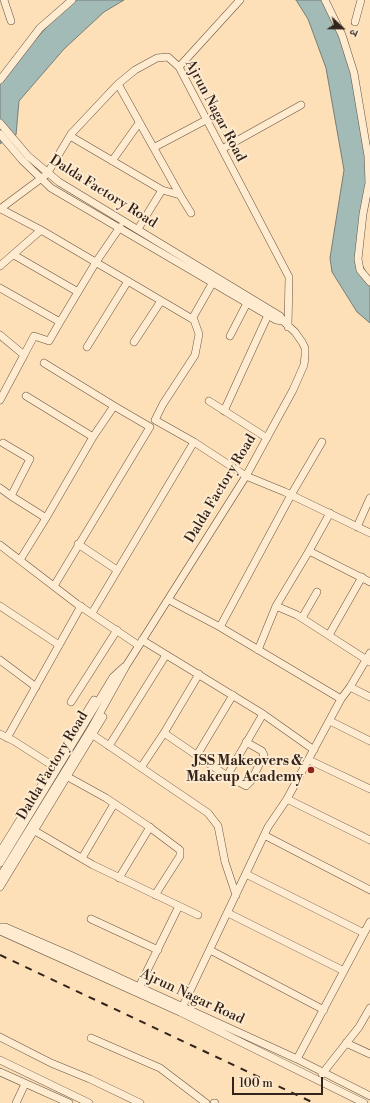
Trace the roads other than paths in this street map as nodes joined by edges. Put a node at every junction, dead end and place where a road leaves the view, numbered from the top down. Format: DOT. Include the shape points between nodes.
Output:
graph roads {
  1 [pos="4,0"];
  2 [pos="72,0"];
  3 [pos="240,0"];
  4 [pos="325,0"];
  5 [pos="361,0"];
  6 [pos="12,21"];
  7 [pos="355,22"];
  8 [pos="179,67"];
  9 [pos="0,80"];
  10 [pos="118,84"];
  11 [pos="301,105"];
  12 [pos="206,120"];
  13 [pos="0,123"];
  14 [pos="139,123"];
  15 [pos="0,134"];
  16 [pos="70,136"];
  17 [pos="155,147"];
  18 [pos="222,149"];
  19 [pos="25,158"];
  20 [pos="112,161"];
  21 [pos="47,174"];
  22 [pos="40,178"];
  23 [pos="162,190"];
  24 [pos="180,195"];
  25 [pos="1,209"];
  26 [pos="191,213"];
  27 [pos="120,227"];
  28 [pos="138,229"];
  29 [pos="41,230"];
  30 [pos="14,255"];
  31 [pos="96,262"];
  32 [pos="0,266"];
  33 [pos="128,281"];
  34 [pos="214,282"];
  35 [pos="370,282"];
  36 [pos="0,288"];
  37 [pos="78,292"];
  38 [pos="161,300"];
  39 [pos="247,303"];
  40 [pos="268,315"];
  41 [pos="192,319"];
  42 [pos="283,321"];
  43 [pos="60,322"];
  44 [pos="288,327"];
  45 [pos="0,335"];
  46 [pos="230,336"];
  47 [pos="134,342"];
  48 [pos="88,347"];
  49 [pos="24,355"];
  50 [pos="44,363"];
  51 [pos="26,396"];
  52 [pos="0,400"];
  53 [pos="209,402"];
  54 [pos="114,406"];
  55 [pos="224,411"];
  56 [pos="155,420"];
  57 [pos="150,427"];
  58 [pos="93,437"];
  59 [pos="267,438"];
  60 [pos="194,442"];
  61 [pos="322,442"];
  62 [pos="3,443"];
  63 [pos="246,476"];
  64 [pos="0,488"];
  65 [pos="291,495"];
  66 [pos="11,496"];
  67 [pos="370,498"];
  68 [pos="330,513"];
  69 [pos="46,518"];
  70 [pos="357,527"];
  71 [pos="370,533"];
  72 [pos="78,544"];
  73 [pos="0,545"];
  74 [pos="309,551"];
  75 [pos="20,560"];
  76 [pos="117,570"];
  77 [pos="362,577"];
  78 [pos="370,582"];
  79 [pos="54,586"];
  80 [pos="316,592"];
  81 [pos="169,600"];
  82 [pos="0,606"];
  83 [pos="81,606"];
  84 [pos="276,606"];
  85 [pos="92,613"];
  86 [pos="302,618"];
  87 [pos="220,627"];
  88 [pos="117,630"];
  89 [pos="329,635"];
  90 [pos="140,643"];
  91 [pos="59,645"];
  92 [pos="258,650"];
  93 [pos="370,653"];
  94 [pos="166,655"];
  95 [pos="0,660"];
  96 [pos="368,661"];
  97 [pos="199,674"];
  98 [pos="116,679"];
  99 [pos="36,687"];
  100 [pos="350,687"];
  101 [pos="233,695"];
  102 [pos="370,697"];
  103 [pos="341,699"];
  104 [pos="71,702"];
  105 [pos="263,714"];
  106 [pos="330,721"];
  107 [pos="89,725"];
  108 [pos="164,733"];
  109 [pos="93,735"];
  110 [pos="3,736"];
  111 [pos="370,741"];
  112 [pos="246,742"];
  113 [pos="109,746"];
  114 [pos="314,750"];
  115 [pos="197,755"];
  116 [pos="309,760"];
  117 [pos="53,766"];
  118 [pos="142,766"];
  119 [pos="227,776"];
  120 [pos="68,777"];
  121 [pos="370,789"];
  122 [pos="287,799"];
  123 [pos="114,804"];
  124 [pos="150,827"];
  125 [pos="35,831"];
  126 [pos="264,835"];
  127 [pos="370,840"];
  128 [pos="0,852"];
  129 [pos="82,858"];
  130 [pos="0,863"];
  131 [pos="246,874"];
  132 [pos="0,877"];
  133 [pos="119,878"];
  134 [pos="0,887"];
  135 [pos="370,890"];
  136 [pos="155,895"];
  137 [pos="236,895"];
  138 [pos="179,906"];
  139 [pos="228,913"];
  140 [pos="198,915"];
  141 [pos="91,919"];
  142 [pos="370,922"];
  143 [pos="0,927"];
  144 [pos="0,931"];
  145 [pos="364,933"];
  146 [pos="158,950"];
  147 [pos="210,950"];
  148 [pos="344,971"];
  149 [pos="140,987"];
  150 [pos="370,1008"];
  151 [pos="181,1009"];
  152 [pos="324,1010"];
  153 [pos="362,1021"];
  154 [pos="370,1025"];
  155 [pos="0,1038"];
  156 [pos="91,1038"];
  157 [pos="346,1043"];
  158 [pos="370,1054"];
  159 [pos="298,1059"];
  160 [pos="0,1060"];
  161 [pos="0,1072"];
  162 [pos="324,1072"];
  163 [pos="318,1080"];
  164 [pos="25,1084"];
  165 [pos="370,1096"];
  166 [pos="16,1103"];
  167 [pos="69,1103"];
  168 [pos="89,1103"];
  169 [pos="140,1103"];
  170 [pos="206,1103"];
  171 [pos="364,1103"];
  1 -- 6 [label="street"];
  2 -- 9 [label="street" via="40,28"];
  3 -- 8 [label="street"];
  4 -- 35 [label="street" via="342,35 354,73 368,156 369,183 358,259 360,270"];
  5 -- 7 [label="street"];
  8 -- 10 [label="street, Ajrun Nagar Road" via="168,57 157,58 135,70"];
  8 -- 12 [label="street, Ajrun Nagar Road"];
  10 -- 14 [label="street"];
  10 -- 16 [label="street, Ajrun Nagar Road"];
  11 -- 18 [label="street"];
  12 -- 17 [label="street"];
  12 -- 18 [label="street, Ajrun Nagar Road"];
  13 -- 19 [label="street, Dalda Factory Road"];
  14 -- 17 [label="street"];
  14 -- 20 [label="street"];
  15 -- 19 [label="street, Dalda Factory Road"];
  16 -- 20 [label="street"];
  16 -- 21 [label="street, Ajrun Nagar Road"];
  17 -- 24 [label="street"];
  18 -- 44 [label="street, Ajrun Nagar Road" via="289,277"];
  19 -- 21 [label="street, Dalda Factory Road"];
  19 -- 22 [label="street, Dalda Factory Road"];
  20 -- 23 [label="street"];
  21 -- 22 [label="street, Ajrun Nagar Road"];
  21 -- 28 [label="street, Dalda Factory Road"];
  22 -- 25 [label="street, Ajrun Nagar Road"];
  22 -- 27 [label="street, Dalda Factory Road" via="51,188"];
  23 -- 24 [label="street"];
  23 -- 28 [label="street"];
  24 -- 26 [label="street"];
  25 -- 29 [label="street"];
  27 -- 31 [label="street"];
  27 -- 34 [label="street, Dalda Factory Road"];
  28 -- 42 [label="street, Dalda Factory Road" via="280,316"];
  29 -- 30 [label="street"];
  29 -- 31 [label="street"];
  30 -- 32 [label="street"];
  30 -- 37 [label="street"];
  31 -- 33 [label="street"];
  31 -- 37 [label="street"];
  33 -- 38 [label="street"];
  33 -- 48 [label="street"];
  34 -- 39 [label="street, Dalda Factory Road"];
  34 -- 41 [label="street"];
  36 -- 43 [label="street"];
  37 -- 43 [label="street"];
  38 -- 41 [label="street"];
  38 -- 47 [label="street"];
  39 -- 40 [label="street, Dalda Factory Road"];
  39 -- 46 [label="street"];
  40 -- 42 [label="street, Dalda Factory Road"];
  40 -- 55 [label="street"];
  41 -- 56 [label="street" via="199,334 195,355"];
  42 -- 44 [label="street, Dalda Factory Road"];
  43 -- 49 [label="street" via="49,342 34,336"];
  44 -- 59 [label="street, Dalda Factory Road" via="298,336 305,348 304,365"];
  45 -- 49 [label="street"];
  49 -- 52 [label="street"];
  50 -- 54 [label="street"];
  51 -- 58 [label="street"];
  53 -- 55 [label="street"];
  54 -- 57 [label="street"];
  54 -- 58 [label="street"];
  55 -- 59 [label="street"];
  56 -- 57 [label="street"];
  56 -- 60 [label="street"];
  57 -- 72 [label="street"];
  58 -- 69 [label="street"];
  59 -- 63 [label="street, Dalda Factory Road"];
  60 -- 63 [label="street"];
  60 -- 76 [label="street"];
  61 -- 65 [label="street"];
  62 -- 66 [label="street" via="30,459"];
  63 -- 65 [label="street"];
  63 -- 81 [label="street, Dalda Factory Road"];
  64 -- 66 [label="street"];
  65 -- 68 [label="street"];
  65 -- 87 [label="street"];
  66 -- 69 [label="street"];
  67 -- 70 [label="street"];
  68 -- 70 [label="street"];
  68 -- 74 [label="street"];
  69 -- 75 [label="street"];
  70 -- 71 [label="street"];
  72 -- 76 [label="street"];
  72 -- 79 [label="street"];
  73 -- 75 [label="street"];
  74 -- 77 [label="street"];
  74 -- 84 [label="street"];
  75 -- 79 [label="street"];
  76 -- 85 [label="street"];
  77 -- 78 [label="street"];
  77 -- 89 [label="street"];
  79 -- 83 [label="street"];
  80 -- 86 [label="street"];
  81 -- 87 [label="street"];
  81 -- 90 [label="street, Dalda Factory Road"];
  82 -- 91 [label="street"];
  83 -- 85 [label="street"];
  83 -- 91 [label="street"];
  84 -- 86 [label="street"];
  84 -- 92 [label="street"];
  85 -- 88 [label="street"];
  86 -- 89 [label="street"];
  87 -- 92 [label="street"];
  88 -- 90 [label="street"];
  88 -- 104 [label="street"];
  89 -- 96 [label="street"];
  90 -- 94 [label="street"];
  90 -- 98 [label="street, Dalda Factory Road"];
  91 -- 99 [label="street"];
  92 -- 103 [label="street"];
  93 -- 96 [label="street"];
  94 -- 97 [label="street"];
  94 -- 113 [label="street"];
  95 -- 99 [label="street"];
  96 -- 100 [label="street"];
  97 -- 101 [label="street"];
  97 -- 108 [label="street"];
  98 -- 107 [label="street, Dalda Factory Road"];
  98 -- 109 [label="street" via="114,698"];
  98 -- 117 [label="street" via="102,688"];
  99 -- 110 [label="street"];
  100 -- 102 [label="street"];
  100 -- 103 [label="street"];
  101 -- 105 [label="street"];
  101 -- 115 [label="street"];
  103 -- 106 [label="street"];
  105 -- 112 [label="street"];
  105 -- 114 [label="street"];
  106 -- 111 [label="street"];
  106 -- 114 [label="street"];
  107 -- 130 [label="street, Dalda Factory Road"];
  107 -- 132 [label="street, Dalda Factory Road"];
  108 -- 115 [label="street"];
  108 -- 118 [label="street"];
  109 -- 113 [label="street"];
  109 -- 120 [label="street"];
  110 -- 117 [label="street"];
  112 -- 119 [label="street"];
  112 -- 119 [label="street" via="264,754 251,781 247,786"];
  113 -- 118 [label="street"];
  114 -- 116 [label="street"];
  115 -- 119 [label="street"];
  116 -- 121 [label="street"];
  116 -- 122 [label="street"];
  117 -- 128 [label="street"];
  118 -- 137 [label="street" via="208,813 218,826 225,862"];
  120 -- 123 [label="street"];
  120 -- 125 [label="street"];
  122 -- 126 [label="street"];
  122 -- 127 [label="street"];
  123 -- 124 [label="street"];
  123 -- 129 [label="street"];
  124 -- 133 [label="street"];
  124 -- 136 [label="street" via="180,850 180,856"];
  125 -- 129 [label="street"];
  125 -- 134 [label="street"];
  126 -- 131 [label="street"];
  126 -- 135 [label="street"];
  129 -- 133 [label="street"];
  131 -- 137 [label="street"];
  131 -- 145 [label="street"];
  133 -- 136 [label="street"];
  136 -- 138 [label="street"];
  137 -- 139 [label="street"];
  138 -- 140 [label="street"];
  138 -- 146 [label="street"];
  139 -- 147 [label="street"];
  139 -- 148 [label="street"];
  141 -- 146 [label="street"];
  142 -- 145 [label="street"];
  143 -- 149 [label="street, Ajrun Nagar Road"];
  144 -- 151 [label="street, Ajrun Nagar Road"];
  145 -- 148 [label="street"];
  146 -- 149 [label="street"];
  147 -- 151 [label="street"];
  147 -- 152 [label="street"];
  148 -- 152 [label="street"];
  149 -- 151 [label="street, Ajrun Nagar Road"];
  150 -- 153 [label="street"];
  151 -- 159 [label="street, Ajrun Nagar Road"];
  151 -- 163 [label="street, Ajrun Nagar Road"];
  152 -- 159 [label="street"];
  153 -- 154 [label="street"];
  153 -- 157 [label="street"];
  155 -- 169 [label="street"];
  156 -- 170 [label="street" via="160,1068"];
  157 -- 158 [label="street"];
  157 -- 162 [label="street"];
  159 -- 162 [label="street, Ajrun Nagar Road"];
  160 -- 168 [label="street"];
  161 -- 164 [label="street"];
  162 -- 163 [label="street"];
  162 -- 165 [label="street, Ajrun Nagar Road"];
  163 -- 171 [label="street, Ajrun Nagar Road"];
  164 -- 166 [label="street"];
  164 -- 167 [label="street"];
}
